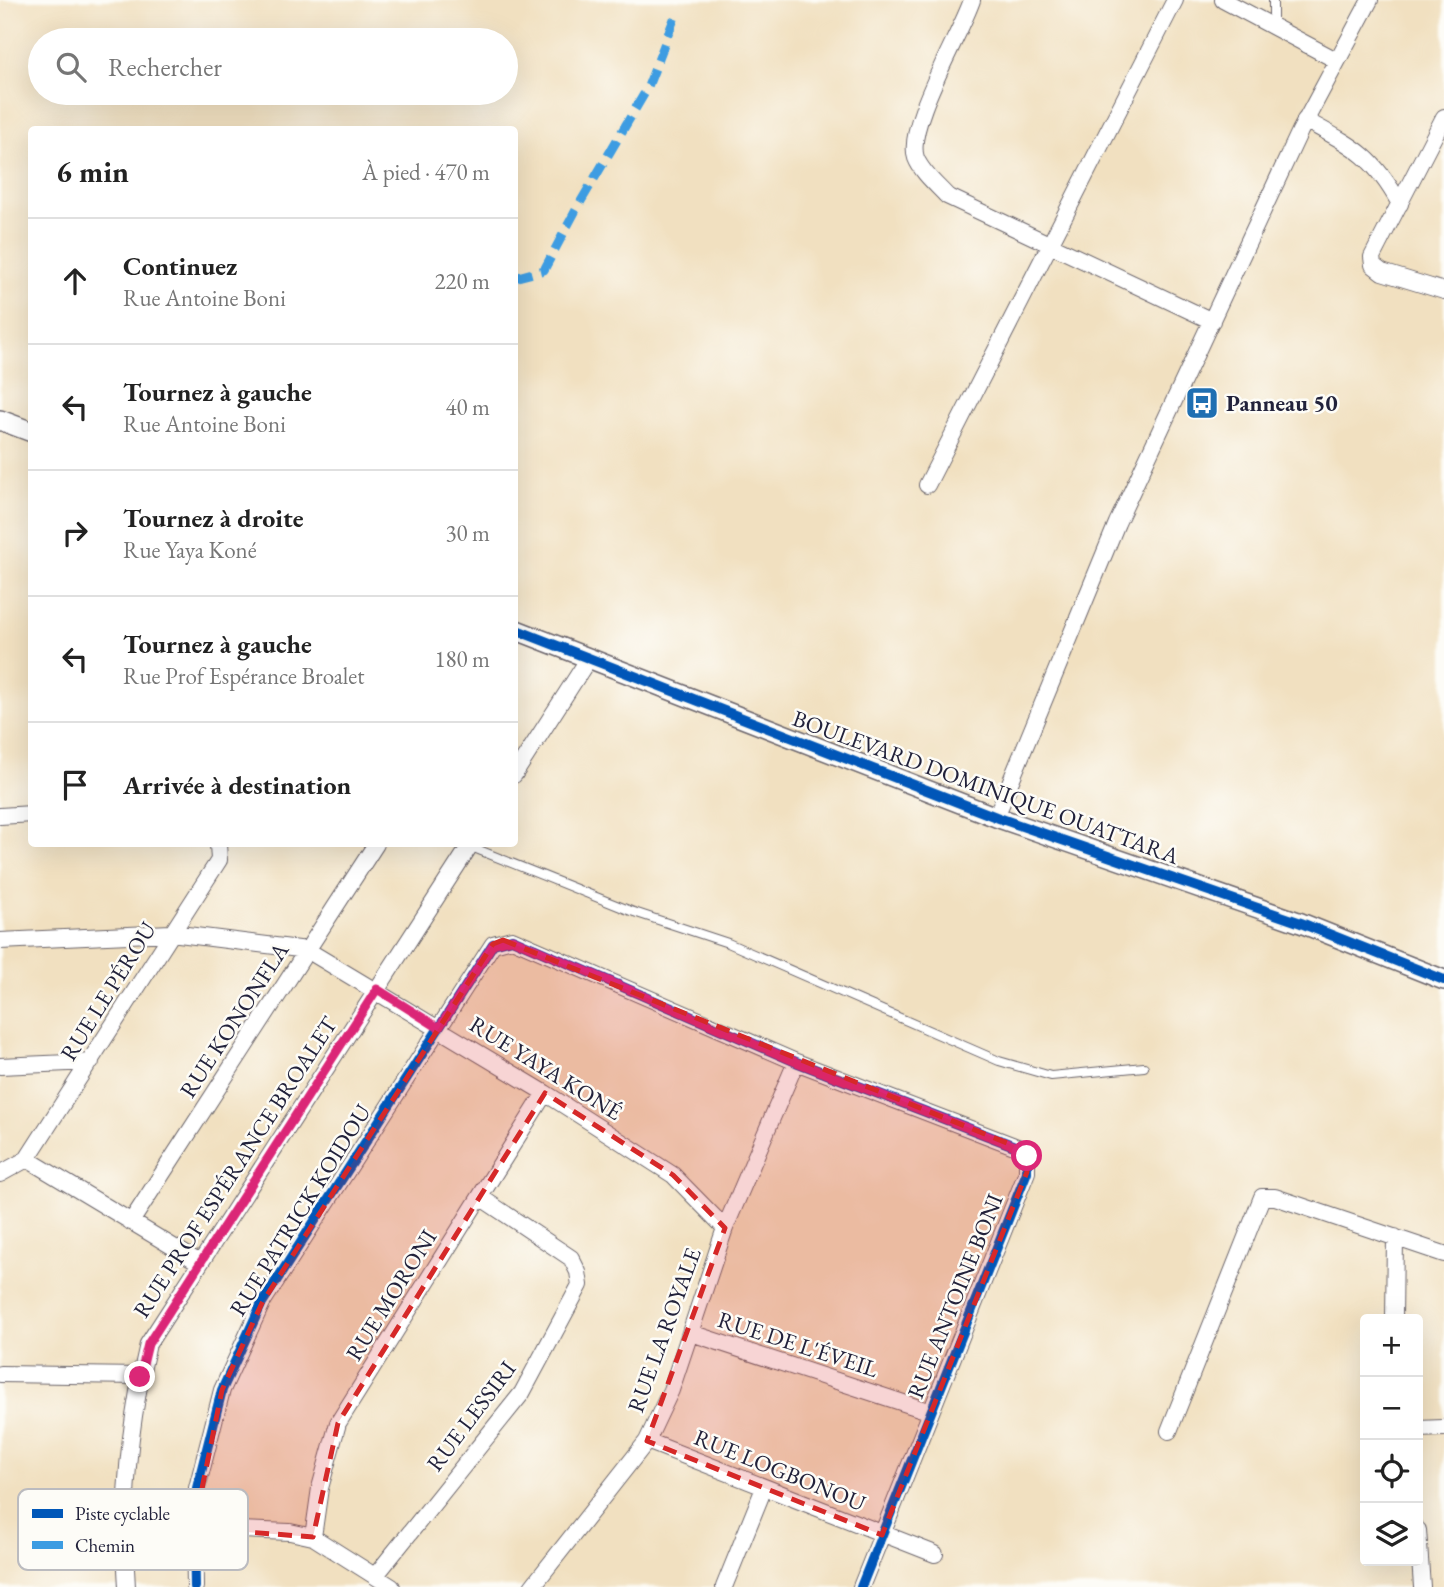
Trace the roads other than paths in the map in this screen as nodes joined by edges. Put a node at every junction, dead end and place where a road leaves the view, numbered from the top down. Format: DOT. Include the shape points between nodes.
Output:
graph roads {
  1 [pos="972,0"];
  2 [pos="1175,0"];
  3 [pos="1223,0"];
  4 [pos="1273,0"];
  5 [pos="1370,0"];
  6 [pos="1273,27"];
  7 [pos="1336,60"];
  8 [pos="1444,117"];
  9 [pos="1305,120"];
  10 [pos="1400,204"];
  11 [pos="1049,246"];
  12 [pos="1444,291"];
  13 [pos="1212,321"];
  14 [pos="0,420"];
  15 [pos="28,430"];
  16 [pos="927,485"];
  17 [pos="518,631"];
  18 [pos="589,658"];
  19 [pos="518,769"];
  20 [pos="28,814"];
  21 [pos="0,816"];
  22 [pos="996,817"];
  23 [pos="218,847"];
  24 [pos="374,847"];
  25 [pos="469,847"];
  26 [pos="475,847"];
  27 [pos="171,933"];
  28 [pos="0,940"];
  29 [pos="307,950"];
  30 [pos="1444,980"];
  31 [pos="377,989"];
  32 [pos="439,1028"];
  33 [pos="91,1062"];
  34 [pos="796,1062"];
  35 [pos="0,1066"];
  36 [pos="1144,1067"];
  37 [pos="545,1093"];
  38 [pos="27,1159"];
  39 [pos="0,1174"];
  40 [pos="480,1197"];
  41 [pos="131,1222"];
  42 [pos="724,1228"];
  43 [pos="1395,1237"];
  44 [pos="1444,1254"];
  45 [pos="200,1264"];
  46 [pos="1394,1314"];
  47 [pos="691,1333"];
  48 [pos="0,1374"];
  49 [pos="140,1377"];
  50 [pos="931,1412"];
  51 [pos="1444,1428"];
  52 [pos="1423,1429"];
  53 [pos="1169,1431"];
  54 [pos="647,1441"];
  55 [pos="764,1488"];
  56 [pos="127,1489"];
  57 [pos="197,1489"];
  58 [pos="248,1530"];
  59 [pos="882,1535"];
  60 [pos="313,1537"];
  61 [pos="936,1554"];
  62 [pos="1421,1566"];
  63 [pos="376,1575"];
  64 [pos="391,1587"];
  65 [pos="532,1587"];
  66 [pos="724,1587"];
  67 [pos="861,1587"];
  68 [pos="1422,1587"];
  1 -- 11 [label="street" via="926,104 916,158 947,196"];
  2 -- 11 [label="street"];
  3 -- 6 [label="street"];
  4 -- 6 [label="lane"];
  5 -- 7 [label="street"];
  6 -- 7 [label="street"];
  7 -- 9 [label="street"];
  8 -- 10 [label="street"];
  9 -- 10 [label="street" via="1363,152 1383,174"];
  9 -- 13 [label="street"];
  10 -- 12 [label="street" via="1373,265"];
  11 -- 13 [label="street"];
  11 -- 16 [label="street"];
  13 -- 22 [label="street" via="1117,523"];
  14 -- 15 [label="street"];
  17 -- 18 [label="street, BOULEVARD DOMINIQUE OUATTARA"];
  18 -- 19 [label="street"];
  18 -- 22 [label="street, BOULEVARD DOMINIQUE OUATTARA"];
  20 -- 21 [label="street"];
  22 -- 30 [label="street, BOULEVARD DOMINIQUE OUATTARA" via="1301,923"];
  23 -- 27 [label="street, RUE LE PÉROU" via="219,860"];
  24 -- 29 [label="street, RUE KONONFLA"];
  25 -- 31 [label="street, RUE PROF ESPÉRANCE BROALET"];
  26 -- 36 [label="lane" via="631,911 728,943 999,1061 1051,1076"];
  27 -- 28 [label="street, RUE YAYA KONÉ"];
  27 -- 29 [label="street, RUE YAYA KONÉ"];
  27 -- 33 [label="street, RUE LE PÉROU"];
  29 -- 31 [label="street, RUE YAYA KONÉ"];
  29 -- 41 [label="street, RUE KONONFLA"];
  31 -- 32 [label="street, RUE YAYA KONÉ"];
  31 -- 45 [label="street, RUE PROF ESPÉRANCE BROALET"];
  32 -- 34 [label="street, RUE ANTOINE BONI" via="493,944 512,939"];
  32 -- 37 [label="street, RUE YAYA KONÉ"];
  32 -- 57 [label="street, RUE PATRICK KOIDOU" via="262,1303 222,1390"];
  33 -- 35 [label="street"];
  33 -- 38 [label="street, RUE LE PÉROU"];
  34 -- 42 [label="street, RUE LA ROYALE"];
  34 -- 50 [label="street, RUE ANTOINE BONI" via="1017,1147 1027,1156 1027,1172"];
  37 -- 40 [label="street, RUE MORONI"];
  37 -- 42 [label="street, RUE YAYA KONÉ" via="673,1175"];
  38 -- 39 [label="street"];
  38 -- 41 [label="street"];
  40 -- 60 [label="street, RUE MORONI" via="338,1423 320,1488"];
  40 -- 63 [label="street, RUE LESSIRI" via="570,1258 580,1285 522,1393"];
  41 -- 45 [label="street"];
  42 -- 47 [label="street, RUE LA ROYALE"];
  43 -- 44 [label="street"];
  43 -- 46 [label="street"];
  43 -- 53 [label="street" via="1275,1196 1262,1197"];
  45 -- 49 [label="street, RUE PROF ESPÉRANCE BROALET" via="148,1344"];
  47 -- 50 [label="street, RUE DE L'ÉVEIL"];
  47 -- 54 [label="street, RUE LA ROYALE"];
  48 -- 49 [label="street"];
  49 -- 56 [label="street, RUE PROF ESPÉRANCE BROALET"];
  50 -- 59 [label="street, RUE ANTOINE BONI"];
  51 -- 52 [label="street"];
  54 -- 55 [label="street, RUE LOGBONOU"];
  54 -- 65 [label="street, RUE LA ROYALE"];
  55 -- 59 [label="street, RUE LOGBONOU"];
  55 -- 66 [label="street"];
  58 -- 60 [label="street"];
  59 -- 61 [label="street, RUE LOGBONOU"];
  59 -- 67 [label="street, RUE ANTOINE BONI"];
  60 -- 63 [label="street"];
  62 -- 68 [label="street"];
  63 -- 64 [label="street"];
}
